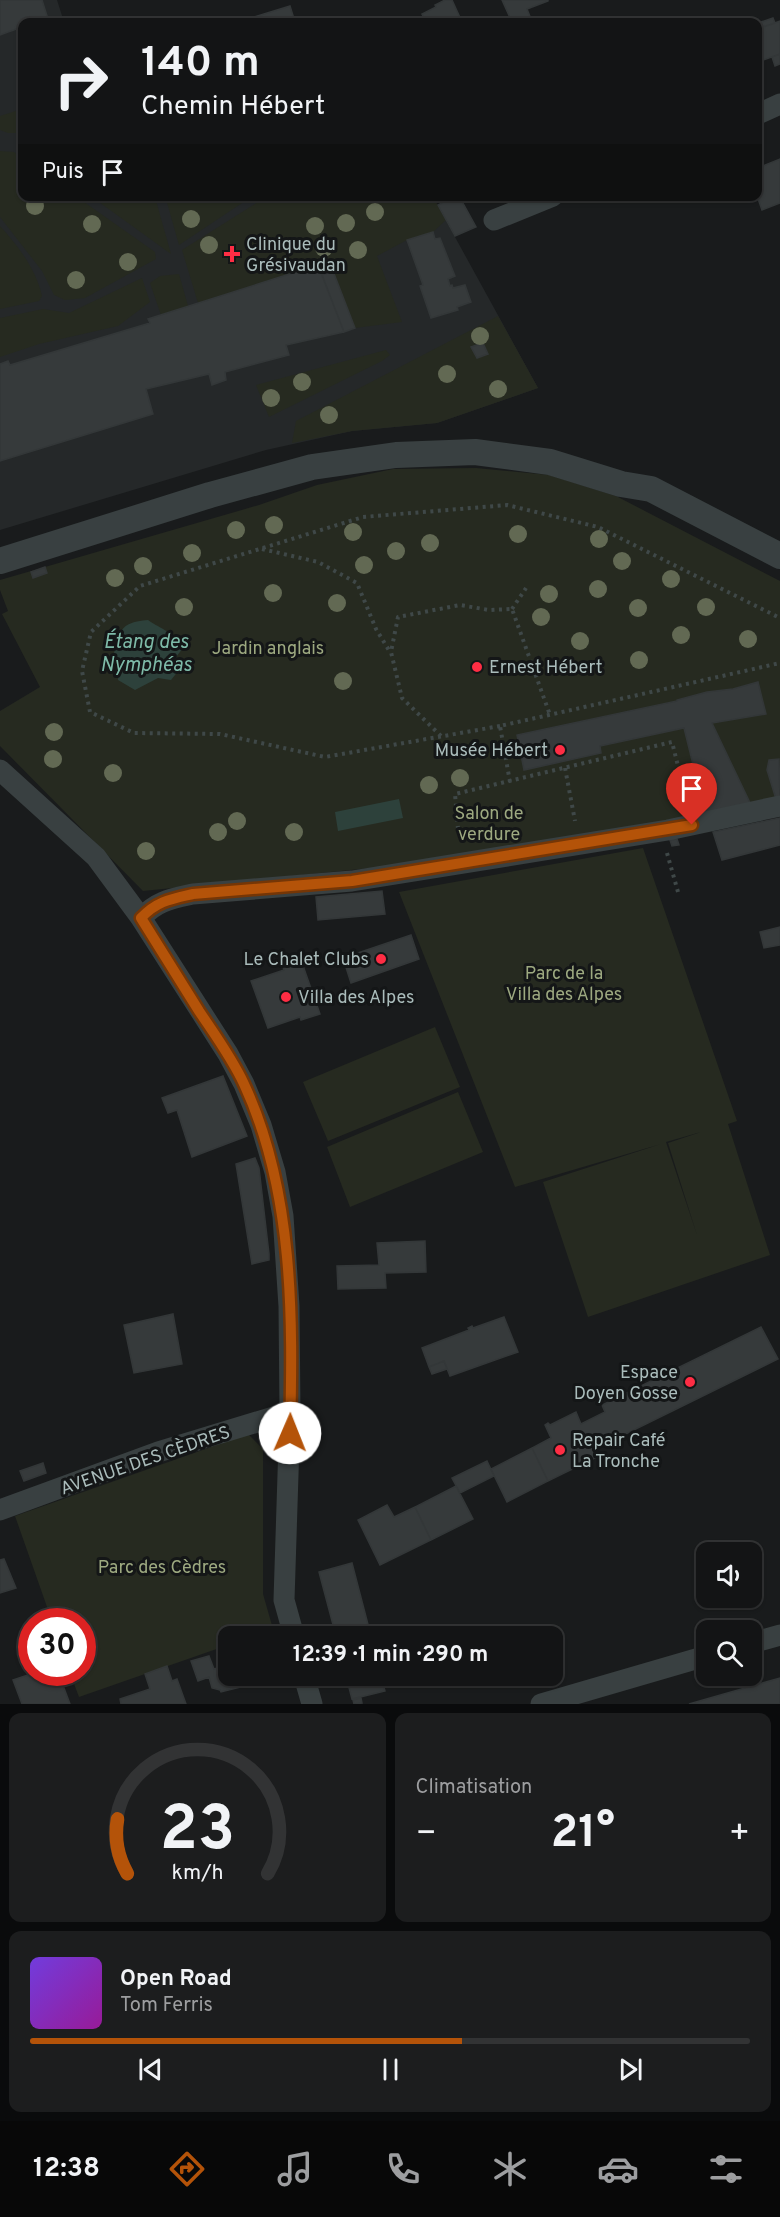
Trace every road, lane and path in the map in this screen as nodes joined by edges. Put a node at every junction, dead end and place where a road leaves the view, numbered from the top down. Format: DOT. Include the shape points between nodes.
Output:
graph roads {
  1 [pos="780,104"];
  2 [pos="762,112"];
  3 [pos="541,201"];
  4 [pos="494,220"];
  5 [pos="621,484"];
  6 [pos="260,549"];
  7 [pos="780,556"];
  8 [pos="0,561"];
  9 [pos="780,573"];
  10 [pos="526,588"];
  11 [pos="512,609"];
  12 [pos="780,618"];
  13 [pos="391,652"];
  14 [pos="780,663"];
  15 [pos="550,715"];
  16 [pos="500,726"];
  17 [pos="442,736"];
  18 [pos="693,766"];
  19 [pos="565,768"];
  20 [pos="678,769"];
  21 [pos="0,770"];
  22 [pos="510,782"];
  23 [pos="780,806"];
  24 [pos="575,821"];
  25 [pos="692,825"];
  26 [pos="458,829"];
  27 [pos="665,848"];
  28 [pos="678,892"];
  29 [pos="141,918"];
  30 [pos="290,1412"];
  31 [pos="0,1510"];
  32 [pos="291,1626"];
  33 [pos="780,1635"];
  34 [pos="762,1640"];
  35 [pos="696,1659"];
  36 [pos="307,1686"];
  37 [pos="312,1704"];
  38 [pos="541,1704"];
  1 -- 2 [label="street"];
  3 -- 4 [label="street"];
  5 -- 7 [label="street" via="651,489"];
  5 -- 8 [label="street" via="550,462 475,452 396,454 312,467"];
  5 -- 9 [label="street" via="643,500"];
  6 -- 12 [label="path" via="363,517 507,505 598,527"];
  6 -- 13 [label="path" via="318,562 357,583 376,629"];
  6 -- 17 [label="path" via="140,586 91,632 82,671 90,712 134,733 220,734 325,757"];
  10 -- 11 [label="path"];
  11 -- 13 [label="path" via="460,605 398,617"];
  11 -- 15 [label="path"];
  13 -- 17 [label="path" via="402,698"];
  14 -- 15 [label="path"];
  15 -- 16 [label="path"];
  16 -- 17 [label="path"];
  16 -- 22 [label="path"];
  18 -- 20 [label="path"];
  19 -- 20 [label="path" via="672,742"];
  19 -- 22 [label="path"];
  19 -- 24 [label="path"];
  20 -- 25 [label="path"];
  21 -- 29 [label="street" via="96,857"];
  22 -- 26 [label="path" via="455,794"];
  23 -- 25 [label="street"];
  25 -- 29 [label="street" via="352,881 193,894 152,906"];
  27 -- 28 [label="path"];
  29 -- 30 [label="street" via="228,1054 261,1125 283,1216"];
  30 -- 31 [label="street, AVENUE DES CÈDRES" via="158,1452"];
  30 -- 32 [label="street" via="284,1600"];
  33 -- 34 [label="street"];
  35 -- 38 [label="street"];
  36 -- 37 [label="street"];
}
